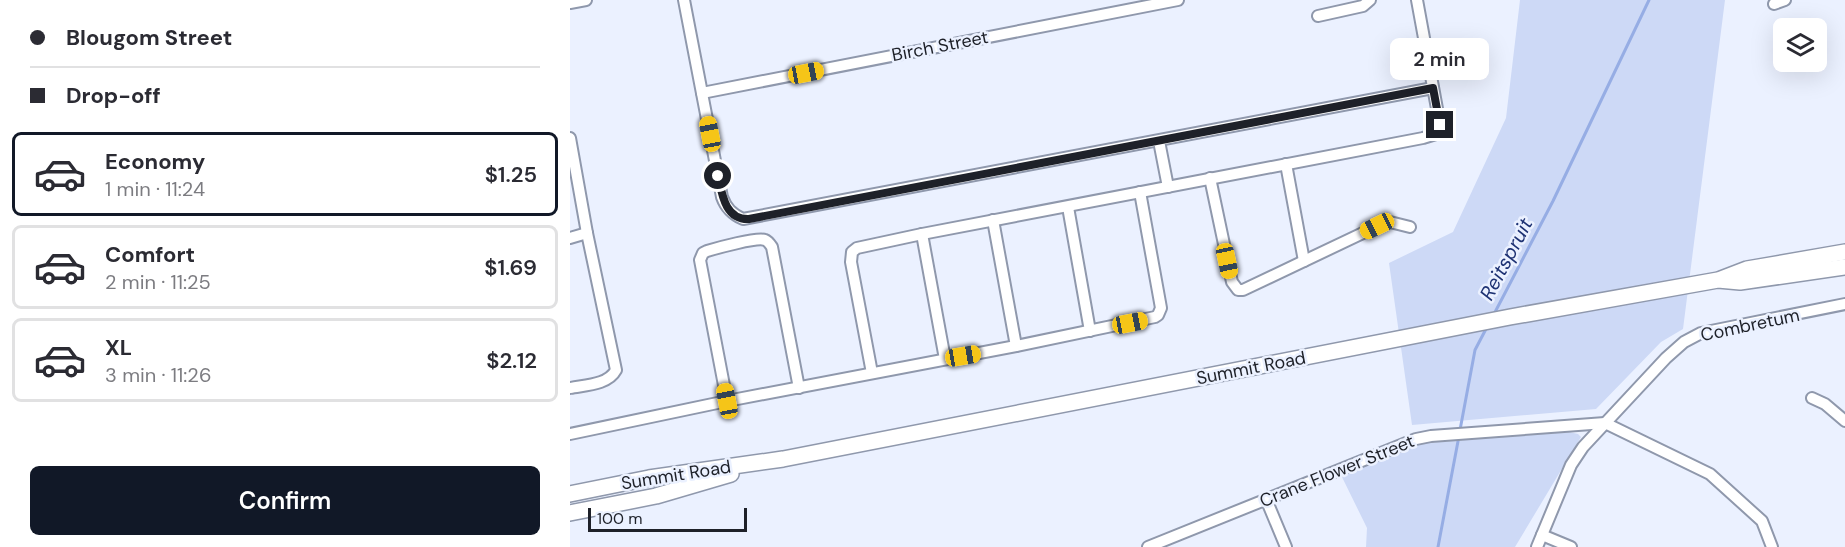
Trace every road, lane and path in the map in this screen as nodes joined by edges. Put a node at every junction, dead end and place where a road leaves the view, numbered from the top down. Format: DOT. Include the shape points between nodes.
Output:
graph roads {
  1 [pos="586,0"];
  2 [pos="684,0"];
  3 [pos="1178,0"];
  4 [pos="1370,0"];
  5 [pos="1417,0"];
  6 [pos="570,3"];
  7 [pos="1318,16"];
  8 [pos="1433,88"];
  9 [pos="702,93"];
  10 [pos="570,138"];
  11 [pos="1159,141"];
  12 [pos="1286,164"];
  13 [pos="1210,178"];
  14 [pos="1168,187"];
  15 [pos="1140,192"];
  16 [pos="1068,207"];
  17 [pos="993,220"];
  18 [pos="1410,227"];
  19 [pos="588,233"];
  20 [pos="922,234"];
  21 [pos="570,238"];
  22 [pos="1845,252"];
  23 [pos="1304,261"];
  24 [pos="1845,267"];
  25 [pos="1718,280"];
  26 [pos="1845,304"];
  27 [pos="1822,310"];
  28 [pos="1845,314"];
  29 [pos="1090,331"];
  30 [pos="1016,346"];
  31 [pos="945,359"];
  32 [pos="872,373"];
  33 [pos="570,388"];
  34 [pos="800,388"];
  35 [pos="1812,398"];
  36 [pos="727,401"];
  37 [pos="1845,421"];
  38 [pos="1605,423"];
  39 [pos="570,434"];
  40 [pos="783,459"];
  41 [pos="570,494"];
  42 [pos="1266,499"];
  43 [pos="570,513"];
  44 [pos="1542,535"];
  45 [pos="1148,547"];
  46 [pos="1286,547"];
  47 [pos="1537,547"];
  48 [pos="1571,547"];
  49 [pos="1772,547"];
  1 -- 6 [label="street"];
  2 -- 9 [label="street"];
  3 -- 9 [label="street, Birch Street"];
  4 -- 7 [label="street" via="1363,6"];
  5 -- 8 [label="street"];
  8 -- 11 [label="street"];
  8 -- 12 [label="street" via="1440,125 1434,135"];
  9 -- 11 [label="street" via="724,203 743,219"];
  10 -- 19 [label="street"];
  11 -- 14 [label="street"];
  12 -- 13 [label="street"];
  12 -- 23 [label="street"];
  13 -- 14 [label="street"];
  13 -- 23 [label="street" via="1235,288 1243,290"];
  14 -- 15 [label="street"];
  15 -- 16 [label="street"];
  15 -- 29 [label="street" via="1160,311 1150,319"];
  16 -- 17 [label="street"];
  16 -- 29 [label="street"];
  17 -- 20 [label="street"];
  17 -- 30 [label="street"];
  18 -- 23 [label="street" via="1384,223"];
  19 -- 21 [label="street"];
  19 -- 33 [label="street" via="616,370 604,381"];
  20 -- 31 [label="street"];
  20 -- 32 [label="street" via="852,252"];
  22 -- 25 [label="main road, Summit Road" via="1747,269"];
  24 -- 25 [label="main road, Summit Road" via="1740,282"];
  25 -- 40 [label="main road, Summit Road" via="1461,326"];
  26 -- 27 [label="street, Combretum"];
  27 -- 28 [label="street, Combretum"];
  27 -- 38 [label="street, Combretum" via="1690,338 1665,358"];
  29 -- 30 [label="street"];
  30 -- 31 [label="street"];
  31 -- 32 [label="street"];
  32 -- 34 [label="street"];
  34 -- 36 [label="street"];
  34 -- 36 [label="street" via="772,246 762,239 745,242 707,251 700,260"];
  35 -- 37 [label="street"];
  36 -- 39 [label="street"];
  38 -- 42 [label="street, Crane Flower Street" via="1421,438"];
  38 -- 44 [label="street, Combretum" via="1571,465"];
  38 -- 49 [label="street" via="1710,474 1762,521"];
  40 -- 41 [label="main road, Summit Road"];
  40 -- 43 [label="main road, Summit Road" via="656,496"];
  42 -- 45 [label="street, Crane Flower Street"];
  42 -- 46 [label="street"];
  44 -- 47 [label="street, Combretum"];
  44 -- 48 [label="street"];
}
